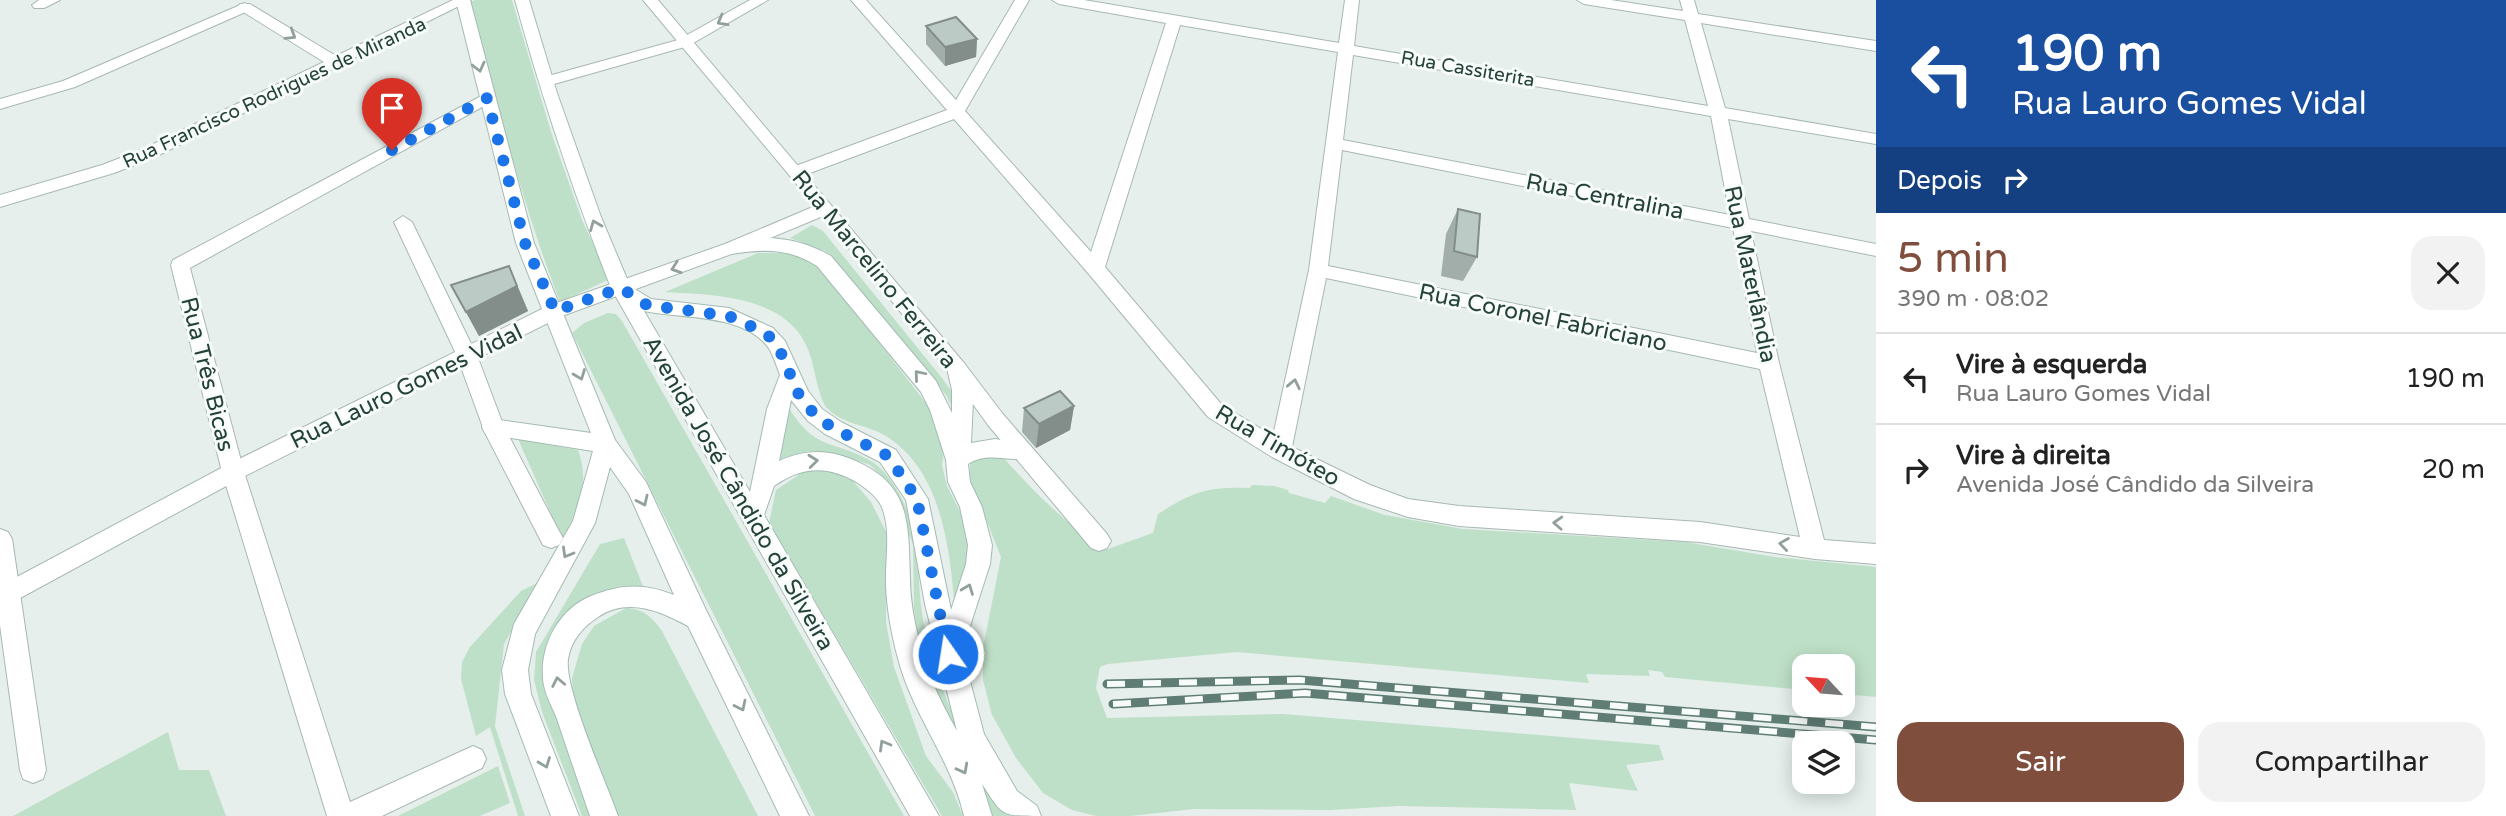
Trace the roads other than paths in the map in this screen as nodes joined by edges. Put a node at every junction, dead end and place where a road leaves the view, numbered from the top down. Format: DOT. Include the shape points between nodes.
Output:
graph roads {
  1 [pos="262,0"];
  2 [pos="463,0"];
  3 [pos="522,0"];
  4 [pos="650,0"];
  5 [pos="761,0"];
  6 [pos="858,0"];
  7 [pos="1022,0"];
  8 [pos="1059,0"];
  9 [pos="1352,0"];
  10 [pos="1584,0"];
  11 [pos="245,7"];
  12 [pos="1689,9"];
  13 [pos="1175,19"];
  14 [pos="683,43"];
  15 [pos="1876,46"];
  16 [pos="1345,48"];
  17 [pos="336,63"];
  18 [pos="547,81"];
  19 [pos="487,98"];
  20 [pos="0,104"];
  21 [pos="1718,111"];
  22 [pos="957,112"];
  23 [pos="1876,139"];
  24 [pos="1334,143"];
  25 [pos="796,172"];
  26 [pos="0,201"];
  27 [pos="827,208"];
  28 [pos="404,222"];
  29 [pos="1739,222"];
  30 [pos="731,248"];
  31 [pos="1876,250"];
  32 [pos="1095,268"];
  33 [pos="1318,270"];
  34 [pos="621,288"];
  35 [pos="555,311"];
  36 [pos="467,356"];
  37 [pos="1769,363"];
  38 [pos="957,369"];
  39 [pos="789,378"];
  40 [pos="494,427"];
  41 [pos="606,444"];
  42 [pos="1022,451"];
  43 [pos="1280,451"];
  44 [pos="957,460"];
  45 [pos="233,472"];
  46 [pos="764,481"];
  47 [pos="751,518"];
  48 [pos="551,538"];
  49 [pos="0,539"];
  50 [pos="1099,541"];
  51 [pos="1815,549"];
  52 [pos="1876,554"];
  53 [pos="3,596"];
  54 [pos="697,618"];
  55 [pos="948,654"];
  56 [pos="472,759"];
  57 [pos="33,770"];
  58 [pos="921,810"];
  59 [pos="341,816"];
  60 [pos="352,816"];
  61 [pos="565,816"];
  62 [pos="604,816"];
  63 [pos="795,816"];
  64 [pos="978,816"];
  65 [pos="1027,816"];
  1 -- 11 [label="street"];
  2 -- 17 [label="street, Rua Francisco Rodrigues de Miranda"];
  2 -- 19 [label="street, one-way"];
  3 -- 18 [label="street, Avenida José Cândido da Silveira"];
  4 -- 14 [label="street, Rua Marcelino Ferreira"];
  5 -- 14 [label="street, one-way"];
  6 -- 22 [label="street, Rua Timóteo"];
  7 -- 22 [label="street"];
  8 -- 13 [label="street, Rua Cassiterita"];
  9 -- 16 [label="street"];
  10 -- 12 [label="street"];
  11 -- 17 [label="street, one-way"];
  11 -- 20 [label="street" via="69,84"];
  12 -- 15 [label="street"];
  12 -- 21 [label="street, Rua Materlândia"];
  13 -- 16 [label="street, Rua Cassiterita"];
  13 -- 32 [label="street"];
  14 -- 18 [label="street"];
  14 -- 25 [label="street, Rua Marcelino Ferreira"];
  16 -- 21 [label="street, Rua Cassiterita"];
  16 -- 24 [label="street"];
  17 -- 26 [label="street, Rua Francisco Rodrigues de Miranda" via="147,154"];
  34 -- 18 [label="street, Avenida José Cândido da Silveira, one-way"];
  19 -- 35 [label="street" via="525,243"];
  19 -- 45 [label="street, Rua Três Bicas" via="180,265"];
  21 -- 23 [label="street, Rua Cassiterita"];
  21 -- 29 [label="street, Rua Materlândia"];
  22 -- 25 [label="street"];
  22 -- 32 [label="street, Rua Timóteo"];
  24 -- 29 [label="street, Rua Centralina"];
  24 -- 33 [label="street"];
  25 -- 27 [label="street, Rua Marcelino Ferreira"];
  27 -- 30 [label="street, Rua Lauro Gomes Vidal"];
  27 -- 38 [label="street, Rua Marcelino Ferreira"];
  28 -- 36 [label="street"];
  29 -- 31 [label="street, Rua Centralina"];
  29 -- 37 [label="street, Rua Materlândia"];
  30 -- 34 [label="street, Rua Lauro Gomes Vidal, one-way"];
  44 -- 30 [label="street, one-way" via="929,387 824,261 784,243"];
  32 -- 43 [label="street, Rua Timóteo" via="1215,411"];
  33 -- 37 [label="street, Rua Coronel Fabriciano"];
  43 -- 33 [label="street, one-way"];
  34 -- 35 [label="street, Rua Lauro Gomes Vidal"];
  34 -- 39 [label="street" via="647,305 745,321 778,346"];
  34 -- 47 [label="street, Avenida José Cândido da Silveira"];
  35 -- 36 [label="street, Rua Lauro Gomes Vidal"];
  35 -- 41 [label="street, one-way"];
  36 -- 40 [label="street"];
  36 -- 45 [label="street, Rua Lauro Gomes Vidal"];
  37 -- 51 [label="street, Rua Materlândia"];
  38 -- 42 [label="street, Rua Marcelino Ferreira"];
  38 -- 44 [label="street" via="964,416"];
  39 -- 46 [label="street"];
  39 -- 55 [label="street" via="815,415 888,456 917,499"];
  40 -- 41 [label="street"];
  40 -- 48 [label="street"];
  41 -- 54 [label="street, one-way" via="638,489"];
  41 -- 61 [label="street, one-way" via="584,523 523,632 515,670 518,694"];
  42 -- 44 [label="street" via="974,447"];
  42 -- 50 [label="street, Rua Marcelino Ferreira"];
  51 -- 43 [label="street, Rua Timóteo, one-way" via="1700,532 1408,508 1362,492"];
  55 -- 44 [label="street, one-way" via="980,545"];
  45 -- 53 [label="street, Rua Lauro Gomes Vidal"];
  45 -- 59 [label="street, Rua Três Bicas"];
  46 -- 47 [label="street"];
  46 -- 64 [label="street, one-way" via="783,467 829,459 871,480 889,498 897,527 898,588 910,655 918,682 968,778"];
  58 -- 47 [label="street, Avenida José Cândido da Silveira, one-way"];
  49 -- 53 [label="street"];
  51 -- 52 [label="street, Rua Timóteo"];
  53 -- 57 [label="street"];
  62 -- 54 [label="street, one-way" via="556,680 559,643 587,610 623,596 648,597"];
  54 -- 63 [label="street, one-way"];
  55 -- 65 [label="street" via="972,739 1007,802"];
  56 -- 60 [label="street"];
}
